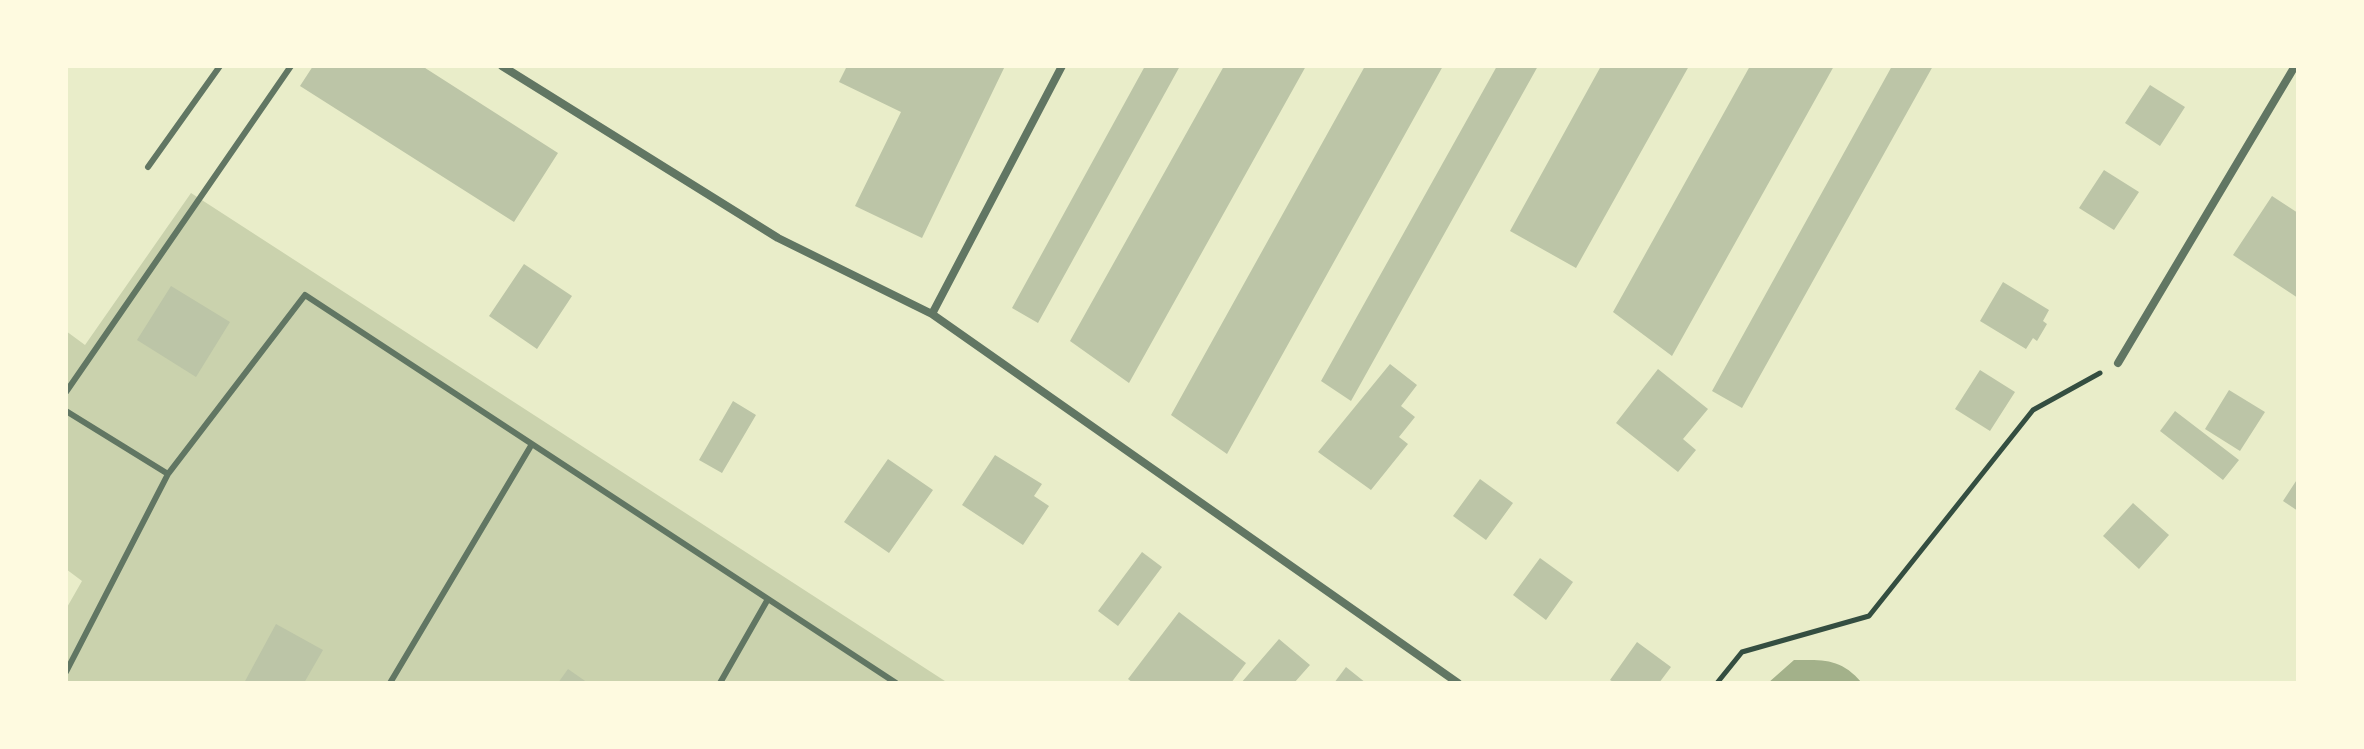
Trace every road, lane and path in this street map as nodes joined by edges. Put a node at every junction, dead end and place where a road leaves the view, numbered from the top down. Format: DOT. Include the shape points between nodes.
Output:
graph roads {
  1 [pos="220,66"];
  2 [pos="291,66"];
  3 [pos="502,66"];
  4 [pos="1062,66"];
  5 [pos="2295,66"];
  6 [pos="148,167"];
  7 [pos="932,314"];
  8 [pos="2118,363"];
  9 [pos="66,392"];
  10 [pos="66,411"];
  11 [pos="532,444"];
  12 [pos="168,474"];
  13 [pos="768,599"];
  14 [pos="66,672"];
  15 [pos="390,683"];
  16 [pos="720,683"];
  17 [pos="896,683"];
  18 [pos="1458,683"];
  19 [pos="1717,683"];
  1 -- 6 [label="lane"];
  2 -- 9 [label="lane"];
  3 -- 7 [label="street" via="778,238"];
  4 -- 7 [label="street"];
  5 -- 8 [label="street"];
  7 -- 18 [label="street"];
  8 -- 19 [label="path" via="2033,410 1869,616 1742,652"];
  10 -- 12 [label="lane"];
  11 -- 12 [label="lane" via="305,295"];
  11 -- 13 [label="lane"];
  11 -- 15 [label="lane"];
  12 -- 14 [label="lane"];
  13 -- 16 [label="lane"];
  13 -- 17 [label="lane"];
}
